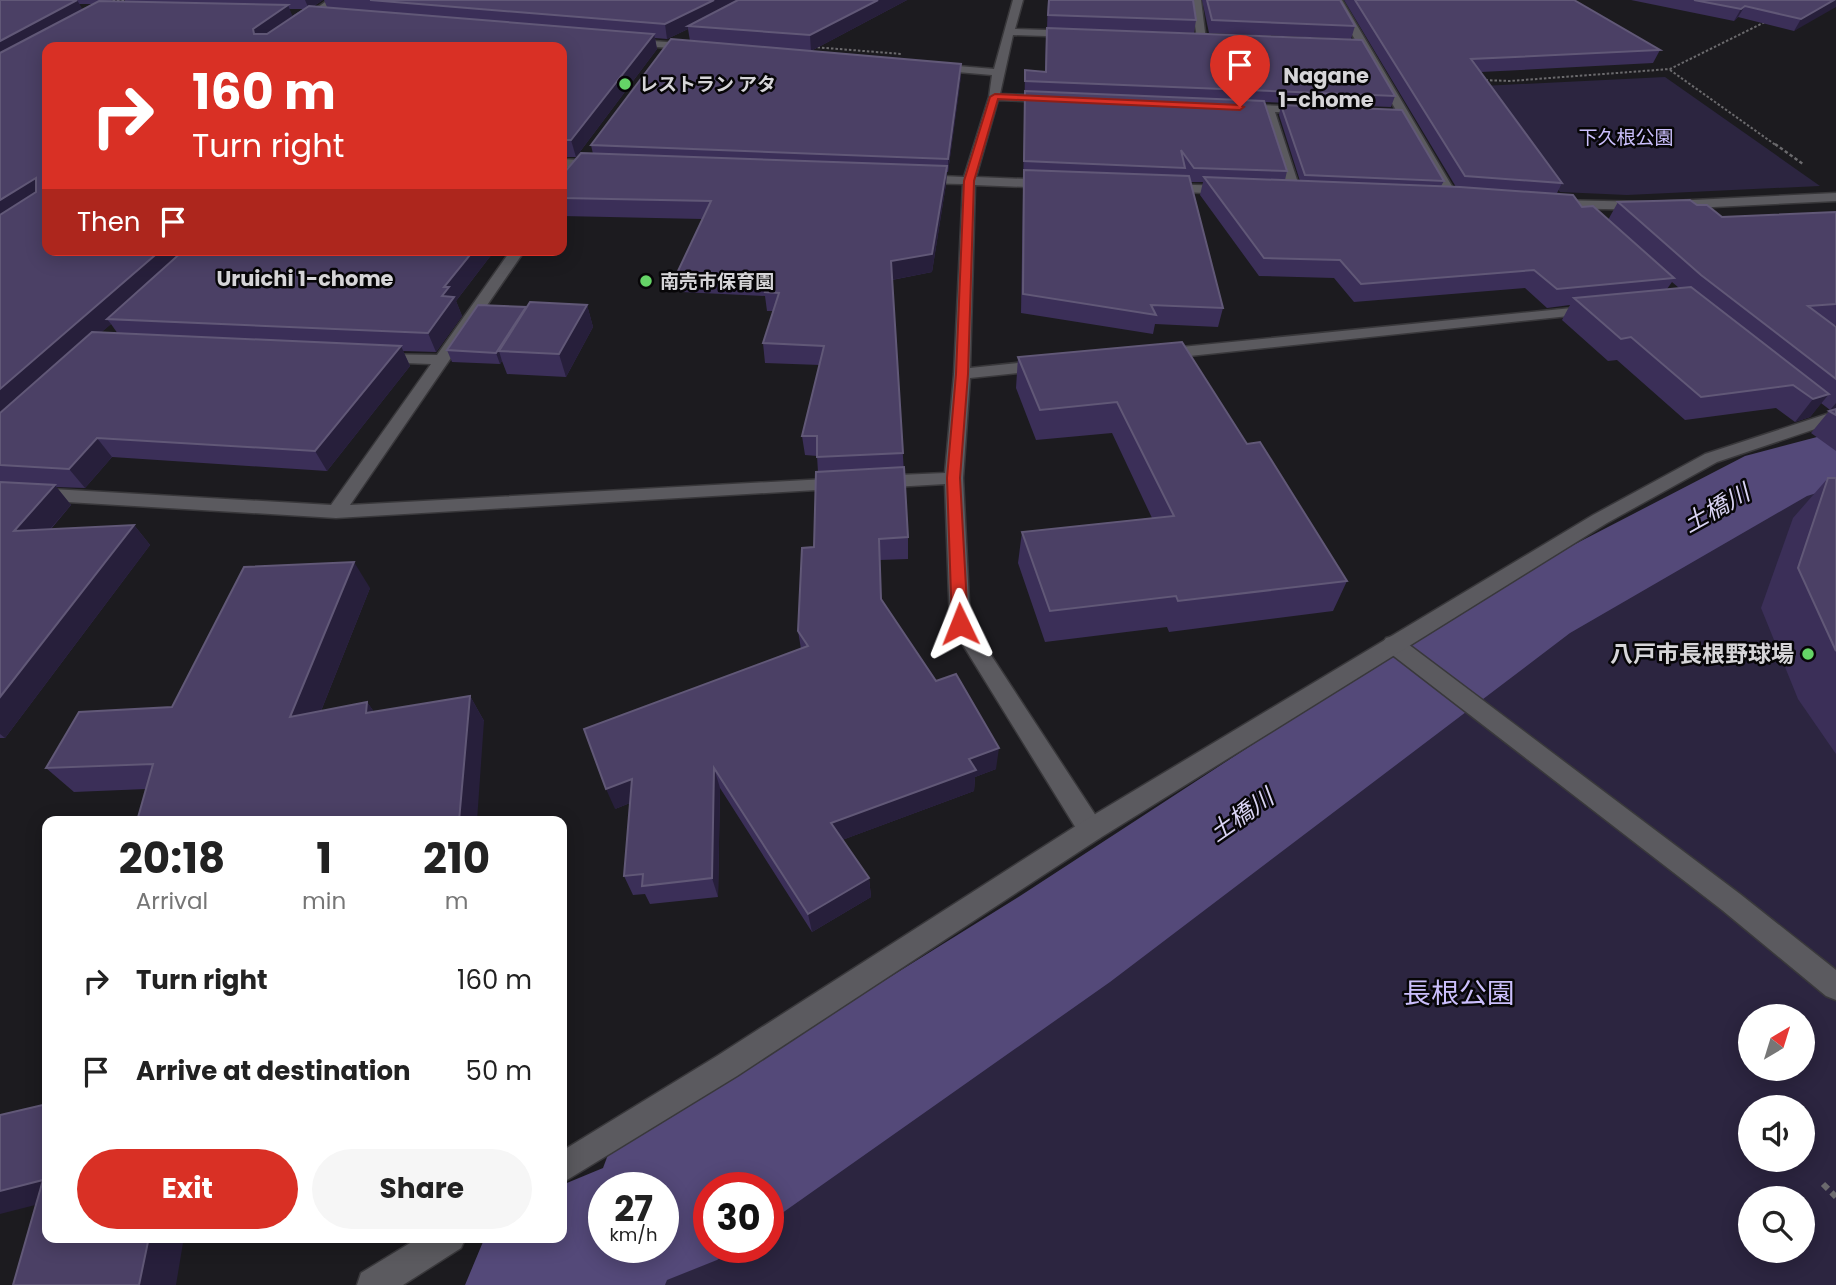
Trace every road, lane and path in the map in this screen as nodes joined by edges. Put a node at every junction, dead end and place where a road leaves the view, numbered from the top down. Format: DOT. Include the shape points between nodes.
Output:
graph roads {
  1 [pos="100,0"];
  2 [pos="334,0"];
  3 [pos="1018,0"];
  4 [pos="1196,0"];
  5 [pos="1337,0"];
  6 [pos="124,1"];
  7 [pos="299,15"];
  8 [pos="312,15"];
  9 [pos="325,16"];
  10 [pos="1010,32"];
  11 [pos="1093,34"];
  12 [pos="687,37"];
  13 [pos="1189,37"];
  14 [pos="1202,38"];
  15 [pos="1216,38"];
  16 [pos="617,41"];
  17 [pos="273,42"];
  18 [pos="1349,44"];
  19 [pos="1363,45"];
  20 [pos="669,46"];
  21 [pos="710,49"];
  22 [pos="661,56"];
  23 [pos="916,65"];
  24 [pos="1670,69"];
  25 [pos="998,72"];
  26 [pos="995,97"];
  27 [pos="1063,100"];
  28 [pos="1227,107"];
  29 [pos="1268,108"];
  30 [pos="1323,111"];
  31 [pos="1392,114"];
  32 [pos="1406,114"];
  33 [pos="567,163"];
  34 [pos="1803,164"];
  35 [pos="607,165"];
  36 [pos="899,178"];
  37 [pos="969,181"];
  38 [pos="1064,184"];
  39 [pos="1146,187"];
  40 [pos="1241,190"];
  41 [pos="1295,192"];
  42 [pos="1836,197"];
  43 [pos="1453,198"];
  44 [pos="1535,203"];
  45 [pos="1576,205"];
  46 [pos="1595,223"];
  47 [pos="515,256"];
  48 [pos="1612,308"];
  49 [pos="360,356"];
  50 [pos="1142,356"];
  51 [pos="442,360"];
  52 [pos="1059,364"];
  53 [pos="962,374"];
  54 [pos="1827,415"];
  55 [pos="954,478"];
  56 [pos="0,492"];
  57 [pos="336,512"];
  58 [pos="1393,644"];
  59 [pos="1091,830"];
  60 [pos="1836,987"];
  61 [pos="567,1165"];
  62 [pos="1823,1184"];
  63 [pos="1836,1197"];
  64 [pos="440,1243"];
  65 [pos="373,1285"];
  1 -- 6 [label="path"];
  2 -- 8 [label="street"];
  3 -- 10 [label="street"];
  4 -- 14 [label="street"];
  5 -- 19 [label="street"];
  7 -- 8 [label="street"];
  8 -- 9 [label="street"];
  8 -- 17 [label="street"];
  10 -- 11 [label="street"];
  10 -- 25 [label="street"];
  12 -- 20 [label="street"];
  13 -- 14 [label="street"];
  14 -- 15 [label="street"];
  16 -- 20 [label="street"];
  18 -- 19 [label="street"];
  19 -- 32 [label="street"];
  20 -- 21 [label="street"];
  20 -- 22 [label="street"];
  23 -- 25 [label="street"];
  24 -- 34 [label="path"];
  25 -- 26 [label="street"];
  26 -- 27 [label="street"];
  26 -- 37 [label="street"];
  28 -- 29 [label="street"];
  29 -- 30 [label="street"];
  29 -- 41 [label="street"];
  31 -- 32 [label="street"];
  32 -- 43 [label="street"];
  33 -- 35 [label="street"];
  36 -- 37 [label="street"];
  37 -- 38 [label="street"];
  37 -- 53 [label="street"];
  39 -- 40 [label="street"];
  42 -- 45 [label="street"];
  44 -- 45 [label="street"];
  45 -- 46 [label="street"];
  47 -- 51 [label="street"];
  48 -- 50 [label="street"];
  49 -- 51 [label="street"];
  51 -- 57 [label="street"];
  52 -- 53 [label="street"];
  53 -- 55 [label="street"];
  54 -- 58 [label="street" via="1712,458 1600,519"];
  55 -- 57 [label="street"];
  55 -- 59 [label="street" via="960,624"];
  56 -- 57 [label="street"];
  58 -- 59 [label="street"];
  58 -- 60 [label="street"];
  59 -- 61 [label="street"];
  62 -- 63 [label="path"];
  64 -- 65 [label="street"];
}
